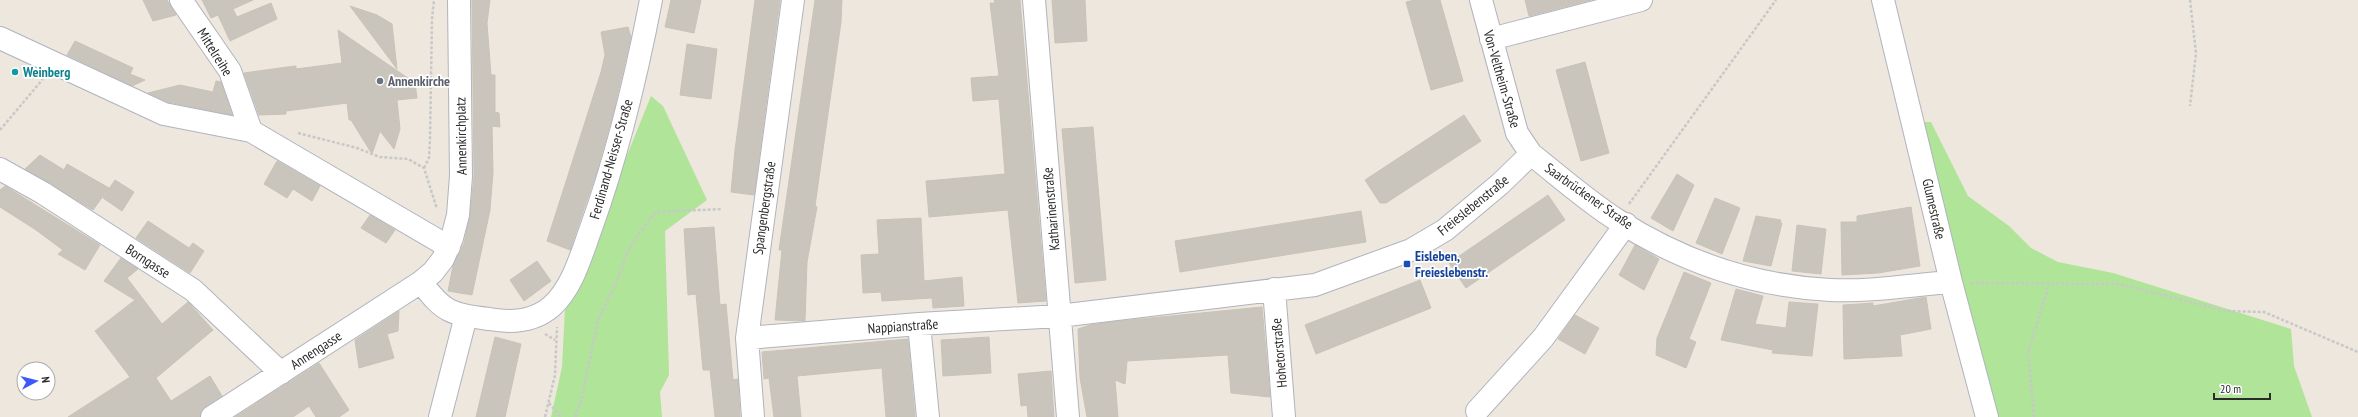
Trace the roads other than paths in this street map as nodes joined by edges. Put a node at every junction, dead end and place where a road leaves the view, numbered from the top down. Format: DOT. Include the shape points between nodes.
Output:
graph roads {
  1 [pos="181,0"];
  2 [pos="459,0"];
  3 [pos="651,0"];
  4 [pos="793,0"];
  5 [pos="1034,0"];
  6 [pos="1481,0"];
  7 [pos="1641,0"];
  8 [pos="1883,0"];
  9 [pos="0,38"];
  10 [pos="1491,39"];
  11 [pos="251,131"];
  12 [pos="1530,154"];
  13 [pos="0,170"];
  14 [pos="1622,222"];
  15 [pos="449,247"];
  16 [pos="421,282"];
  17 [pos="1951,282"];
  18 [pos="1274,289"];
  19 [pos="466,316"];
  20 [pos="1059,316"];
  21 [pos="919,324"];
  22 [pos="747,338"];
  23 [pos="281,373"];
  24 [pos="1477,411"];
  25 [pos="212,417"];
  26 [pos="440,417"];
  27 [pos="753,417"];
  28 [pos="928,417"];
  29 [pos="1068,417"];
  30 [pos="1284,417"];
  31 [pos="1987,417"];
  1 -- 11 [label="street, Mittelreihe" via="230,71"];
  2 -- 15 [label="street, Annenkirchplatz" via="461,190 458,215"];
  3 -- 19 [label="street, Ferdinand-Neisser-Straße" via="606,187 581,258 562,295 551,307 532,318 500,320"];
  4 -- 22 [label="street, Spangenbergstraße"];
  5 -- 20 [label="street, Katharinenstraße"];
  6 -- 10 [label="street, Von-Veltheim-Straße"];
  7 -- 10 [label="street"];
  8 -- 17 [label="street, Glumestraße"];
  9 -- 11 [label="street" via="164,114"];
  10 -- 12 [label="street, Von-Veltheim-Straße" via="1517,133"];
  11 -- 15 [label="street"];
  12 -- 14 [label="street, Saarbrückener Straße"];
  12 -- 18 [label="street, Freieslebenstraße" via="1500,184 1445,230 1411,250 1316,285"];
  13 -- 23 [label="street, Borngasse" via="43,193 193,290"];
  14 -- 17 [label="street, Saarbrückener Straße" via="1686,257 1721,270 1781,285 1858,290"];
  14 -- 24 [label="street" via="1543,338"];
  15 -- 16 [label="street, Annenkirchplatz" via="433,272"];
  16 -- 19 [label="street, Ferdinand-Neisser-Straße" via="440,306"];
  16 -- 23 [label="street, Annengasse"];
  17 -- 31 [label="street, Glumestraße"];
  18 -- 20 [label="street, Freieslebenstraße"];
  18 -- 30 [label="street, Hohetorstraße"];
  19 -- 26 [label="street"];
  20 -- 21 [label="street, Nappianstraße"];
  20 -- 29 [label="street, Katharinenstraße"];
  21 -- 22 [label="street, Nappianstraße"];
  21 -- 28 [label="street"];
  22 -- 27 [label="street, Spangenbergstraße"];
  23 -- 25 [label="street, Annengasse"];
}
